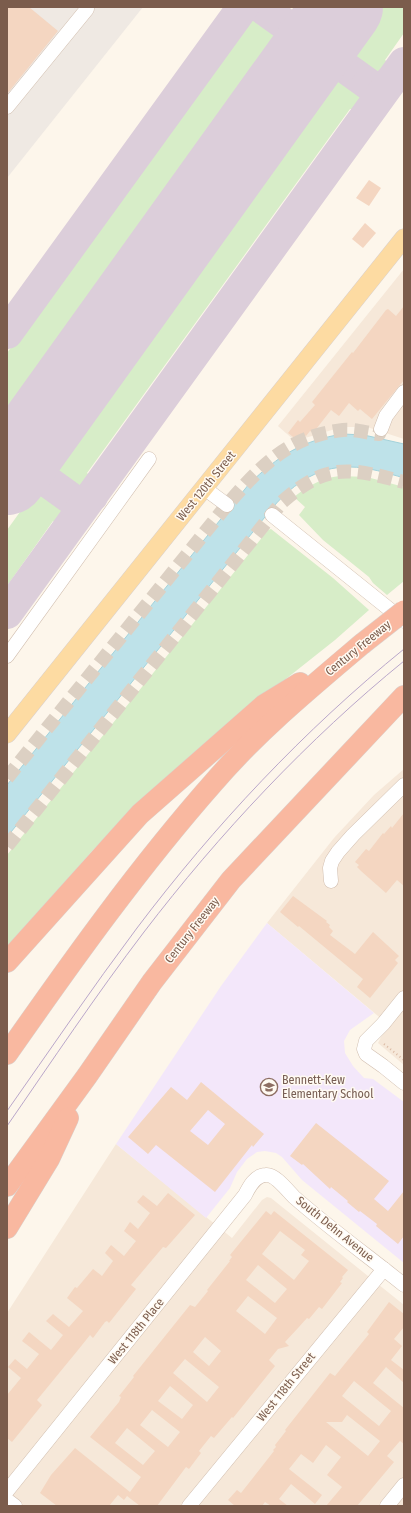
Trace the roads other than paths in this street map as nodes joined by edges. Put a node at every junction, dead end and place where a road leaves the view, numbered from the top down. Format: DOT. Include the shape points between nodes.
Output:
graph roads {
  1 [pos="86,8"];
  2 [pos="7,107"];
  3 [pos="404,238"];
  4 [pos="404,392"];
  5 [pos="381,429"];
  6 [pos="149,459"];
  7 [pos="204,488"];
  8 [pos="227,506"];
  9 [pos="272,515"];
  10 [pos="404,611"];
  11 [pos="404,622"];
  12 [pos="362,644"];
  13 [pos="7,656"];
  14 [pos="404,696"];
  15 [pos="7,734"];
  16 [pos="404,785"];
  17 [pos="331,881"];
  18 [pos="7,962"];
  19 [pos="404,998"];
  20 [pos="7,1054"];
  21 [pos="87,1076"];
  22 [pos="404,1083"];
  23 [pos="266,1174"];
  24 [pos="7,1186"];
  25 [pos="7,1228"];
  26 [pos="384,1269"];
  27 [pos="404,1286"];
  28 [pos="404,1485"];
  29 [pos="7,1491"];
  30 [pos="7,1500"];
  31 [pos="15,1506"];
  32 [pos="189,1506"];
  33 [pos="387,1506"];
  1 -- 2 [label="street"];
  3 -- 7 [label="main road, West 120th Street"];
  4 -- 5 [label="street" via="386,416"];
  6 -- 13 [label="street"];
  7 -- 8 [label="street"];
  7 -- 15 [label="main road, West 120th Street"];
  9 -- 11 [label="street"];
  10 -- 12 [label="highway, Century Freeway, bridge"];
  12 -- 18 [label="highway" via="264,705 140,814"];
  12 -- 20 [label="highway, Century Freeway" via="287,708 214,781 157,850"];
  14 -- 21 [label="highway, Century Freeway" via="232,880 152,982"];
  16 -- 17 [label="street" via="338,852 330,868"];
  19 -- 22 [label="street" via="366,1041 364,1049 366,1054"];
  21 -- 24 [label="highway, Century Freeway"];
  21 -- 25 [label="highway" via="49,1159"];
  23 -- 26 [label="street, South Dehn Avenue" via="274,1177"];
  23 -- 29 [label="street, West 118th Place" via="252,1183"];
  26 -- 27 [label="street, South Dehn Avenue"];
  26 -- 32 [label="street, West 118th Street"];
  28 -- 33 [label="street"];
  30 -- 31 [label="street"];
}
